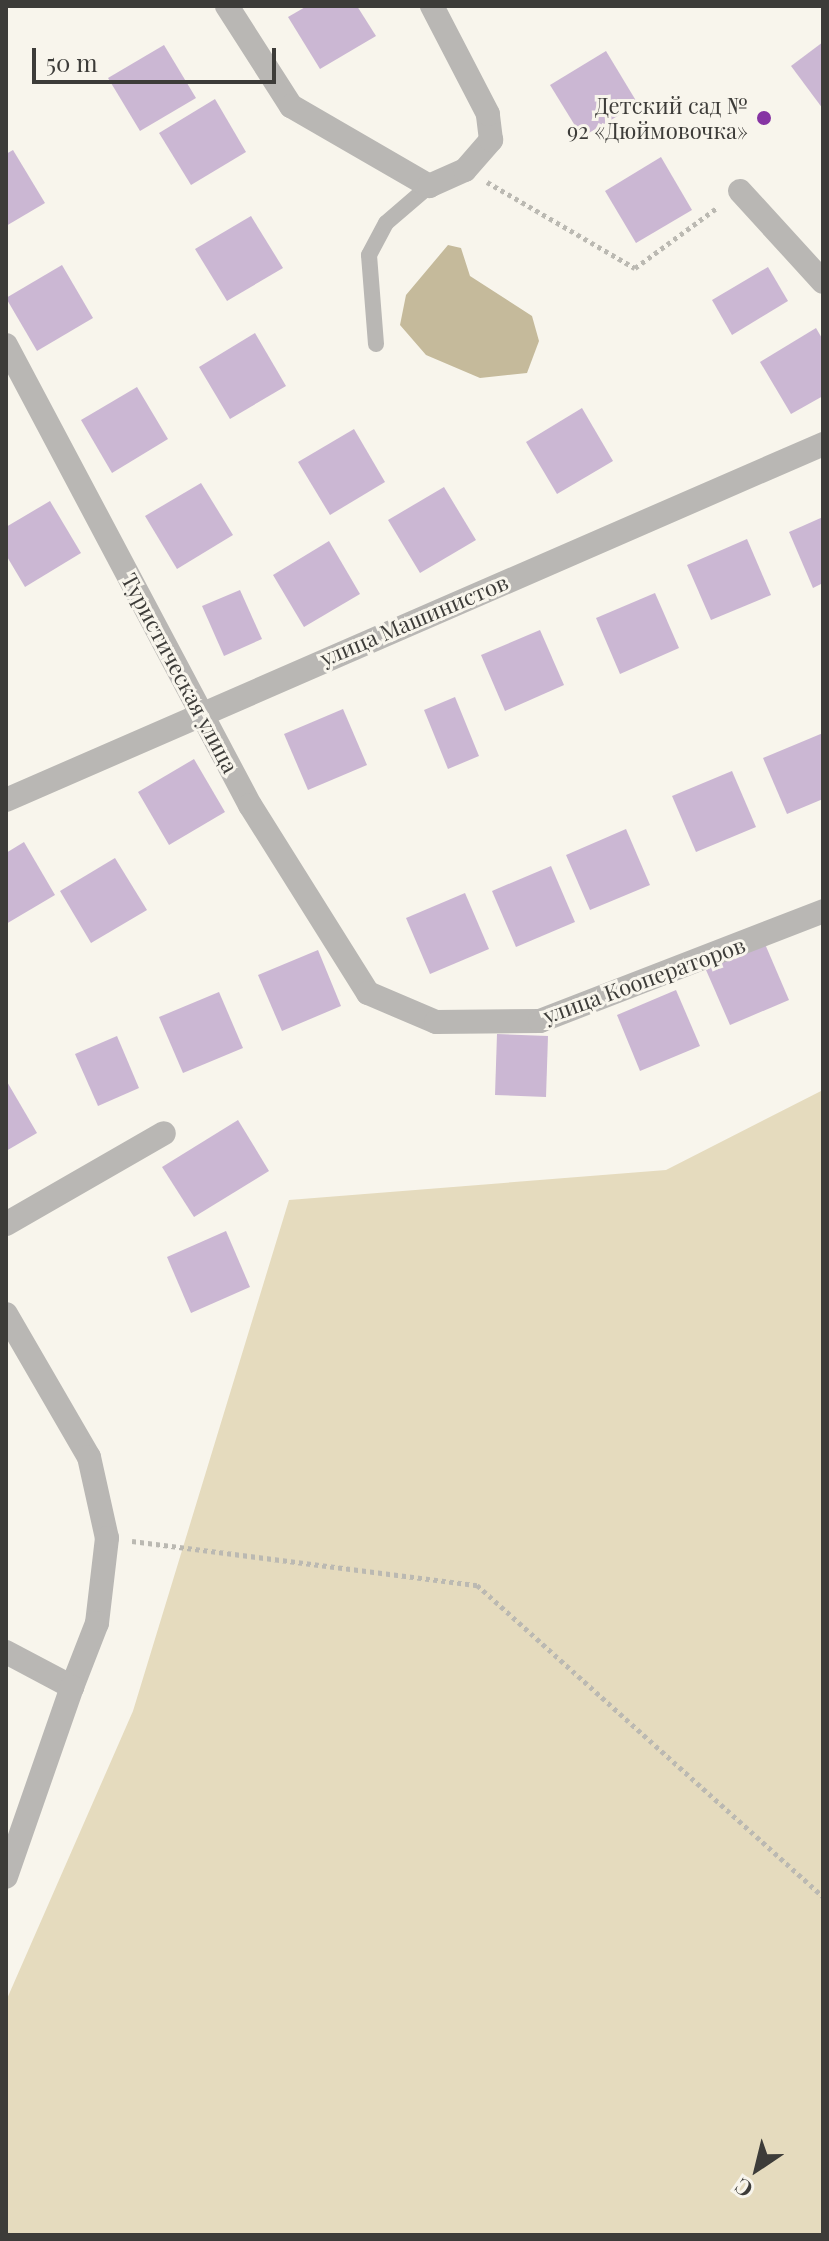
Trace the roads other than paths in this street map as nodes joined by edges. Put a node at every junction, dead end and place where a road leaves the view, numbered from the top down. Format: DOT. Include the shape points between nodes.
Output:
graph roads {
  1 [pos="227,6"];
  2 [pos="432,6"];
  3 [pos="429,186"];
  4 [pos="740,191"];
  5 [pos="823,282"];
  6 [pos="376,344"];
  7 [pos="6,345"];
  8 [pos="823,444"];
  9 [pos="200,712"];
  10 [pos="6,800"];
  11 [pos="823,911"];
  12 [pos="368,993"];
  13 [pos="164,1133"];
  14 [pos="6,1224"];
  15 [pos="6,1314"];
  16 [pos="6,1652"];
  17 [pos="72,1687"];
  18 [pos="6,1877"];
  1 -- 3 [label="street" via="291,106"];
  2 -- 3 [label="street" via="488,114 491,140 465,170"];
  3 -- 6 [label="lane" via="386,223 369,255"];
  4 -- 5 [label="street"];
  7 -- 9 [label="street, Туристическая улица"];
  8 -- 9 [label="street, улица Машинистов"];
  9 -- 10 [label="street, улица Машинистов"];
  9 -- 12 [label="street, Туристическая улица" via="250,805"];
  11 -- 12 [label="street, улица Кооператоров" via="540,1021 436,1022"];
  13 -- 14 [label="street"];
  15 -- 17 [label="street" via="89,1457 107,1538 97,1623"];
  16 -- 17 [label="street"];
  17 -- 18 [label="street"];
}
